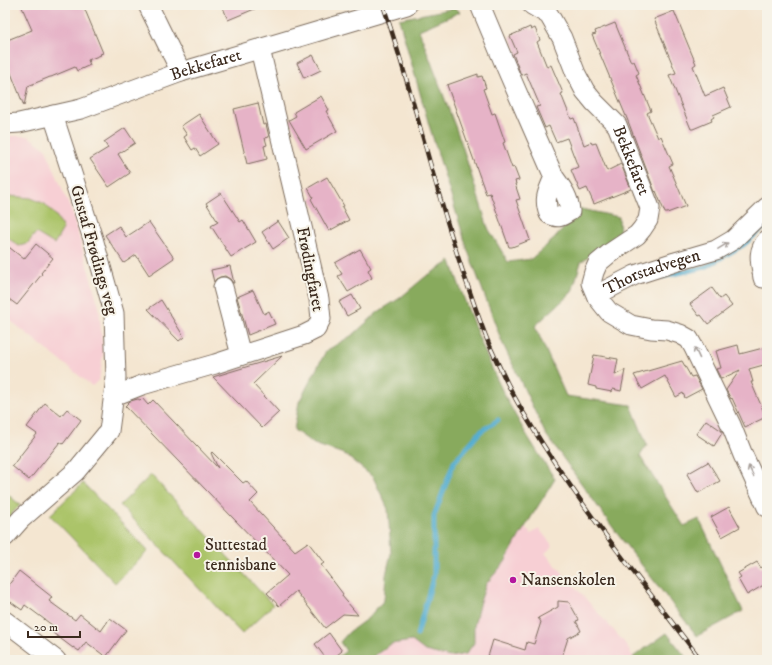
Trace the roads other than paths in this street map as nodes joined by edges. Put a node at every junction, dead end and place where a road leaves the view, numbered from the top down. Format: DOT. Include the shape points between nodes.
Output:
graph roads {
  1 [pos="148,5"];
  2 [pos="407,5"];
  3 [pos="480,5"];
  4 [pos="532,5"];
  5 [pos="260,49"];
  6 [pos="181,72"];
  7 [pos="53,115"];
  8 [pos="5,124"];
  9 [pos="554,177"];
  10 [pos="767,207"];
  11 [pos="767,240"];
  12 [pos="763,278"];
  13 [pos="223,287"];
  14 [pos="597,297"];
  15 [pos="241,355"];
  16 [pos="114,396"];
  17 [pos="767,507"];
  18 [pos="5,537"];
  19 [pos="5,621"];
  20 [pos="56,660"];
  1 -- 6 [label="street"];
  2 -- 5 [label="street, Bekkefaret"];
  3 -- 9 [label="street"];
  4 -- 14 [label="street, Bekkefaret" via="549,15 585,90 617,125 650,208 648,220 637,235 598,263 591,283"];
  5 -- 6 [label="street, Bekkefaret"];
  5 -- 15 [label="street, Frødingfaret" via="319,299 321,319 316,329 304,335"];
  6 -- 7 [label="street, Bekkefaret" via="80,109"];
  7 -- 8 [label="street, Bekkefaret"];
  7 -- 16 [label="street, Gustaf Frødings veg" via="114,313"];
  14 -- 10 [label="street, Thorstadvegen, one-way" via="635,275 716,250 733,240"];
  11 -- 12 [label="street" via="759,253"];
  13 -- 15 [label="street"];
  17 -- 14 [label="street, Thorstadvegen, one-way" via="731,424 689,339 667,330 631,325 609,312"];
  15 -- 16 [label="street, Frødingfaret"];
  16 -- 18 [label="street, Gustaf Frødings veg" via="109,431 76,471 21,519"];
  19 -- 20 [label="street"];
}
